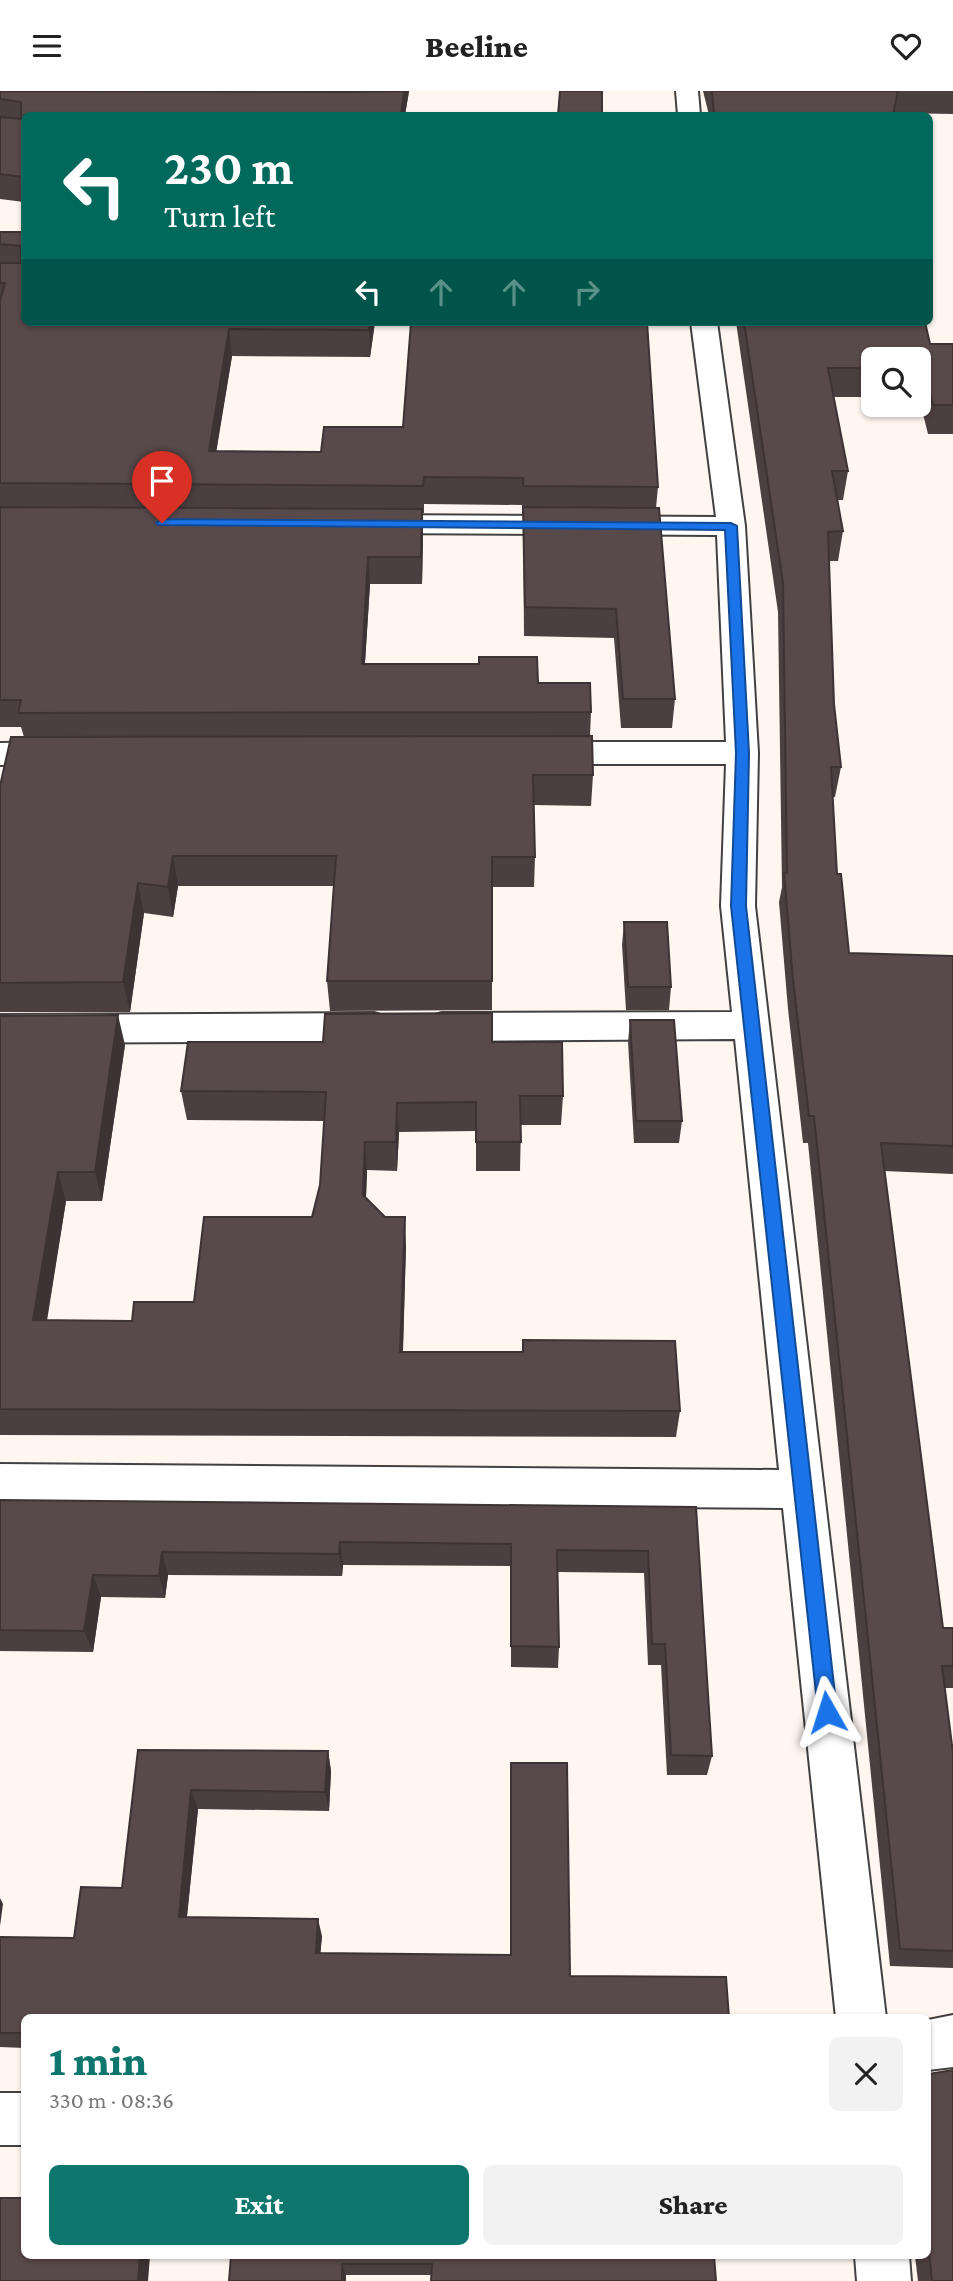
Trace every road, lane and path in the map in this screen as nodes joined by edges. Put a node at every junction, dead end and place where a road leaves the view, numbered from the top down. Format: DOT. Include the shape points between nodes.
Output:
graph roads {
  1 [pos="687,91"];
  2 [pos="689,112"];
  3 [pos="705,326"];
  4 [pos="345,524"];
  5 [pos="731,526"];
  6 [pos="96,753"];
  7 [pos="509,753"];
  8 [pos="742,753"];
  9 [pos="0,754"];
  10 [pos="751,1025"];
  11 [pos="0,1029"];
  12 [pos="0,1483"];
  13 [pos="802,1489"];
  14 [pos="861,2014"];
  15 [pos="953,2041"];
  16 [pos="931,2045"];
  17 [pos="0,2119"];
  18 [pos="21,2119"];
  19 [pos="882,2259"];
  20 [pos="884,2281"];
  1 -- 2 [label="street"];
  3 -- 5 [label="street"];
  4 -- 5 [label="street"];
  5 -- 8 [label="street"];
  6 -- 9 [label="street"];
  7 -- 8 [label="street"];
  8 -- 10 [label="street" via="738,906"];
  10 -- 11 [label="street"];
  10 -- 13 [label="street"];
  12 -- 13 [label="street"];
  13 -- 14 [label="street"];
  15 -- 16 [label="street"];
  17 -- 18 [label="street"];
  19 -- 20 [label="street"];
}
